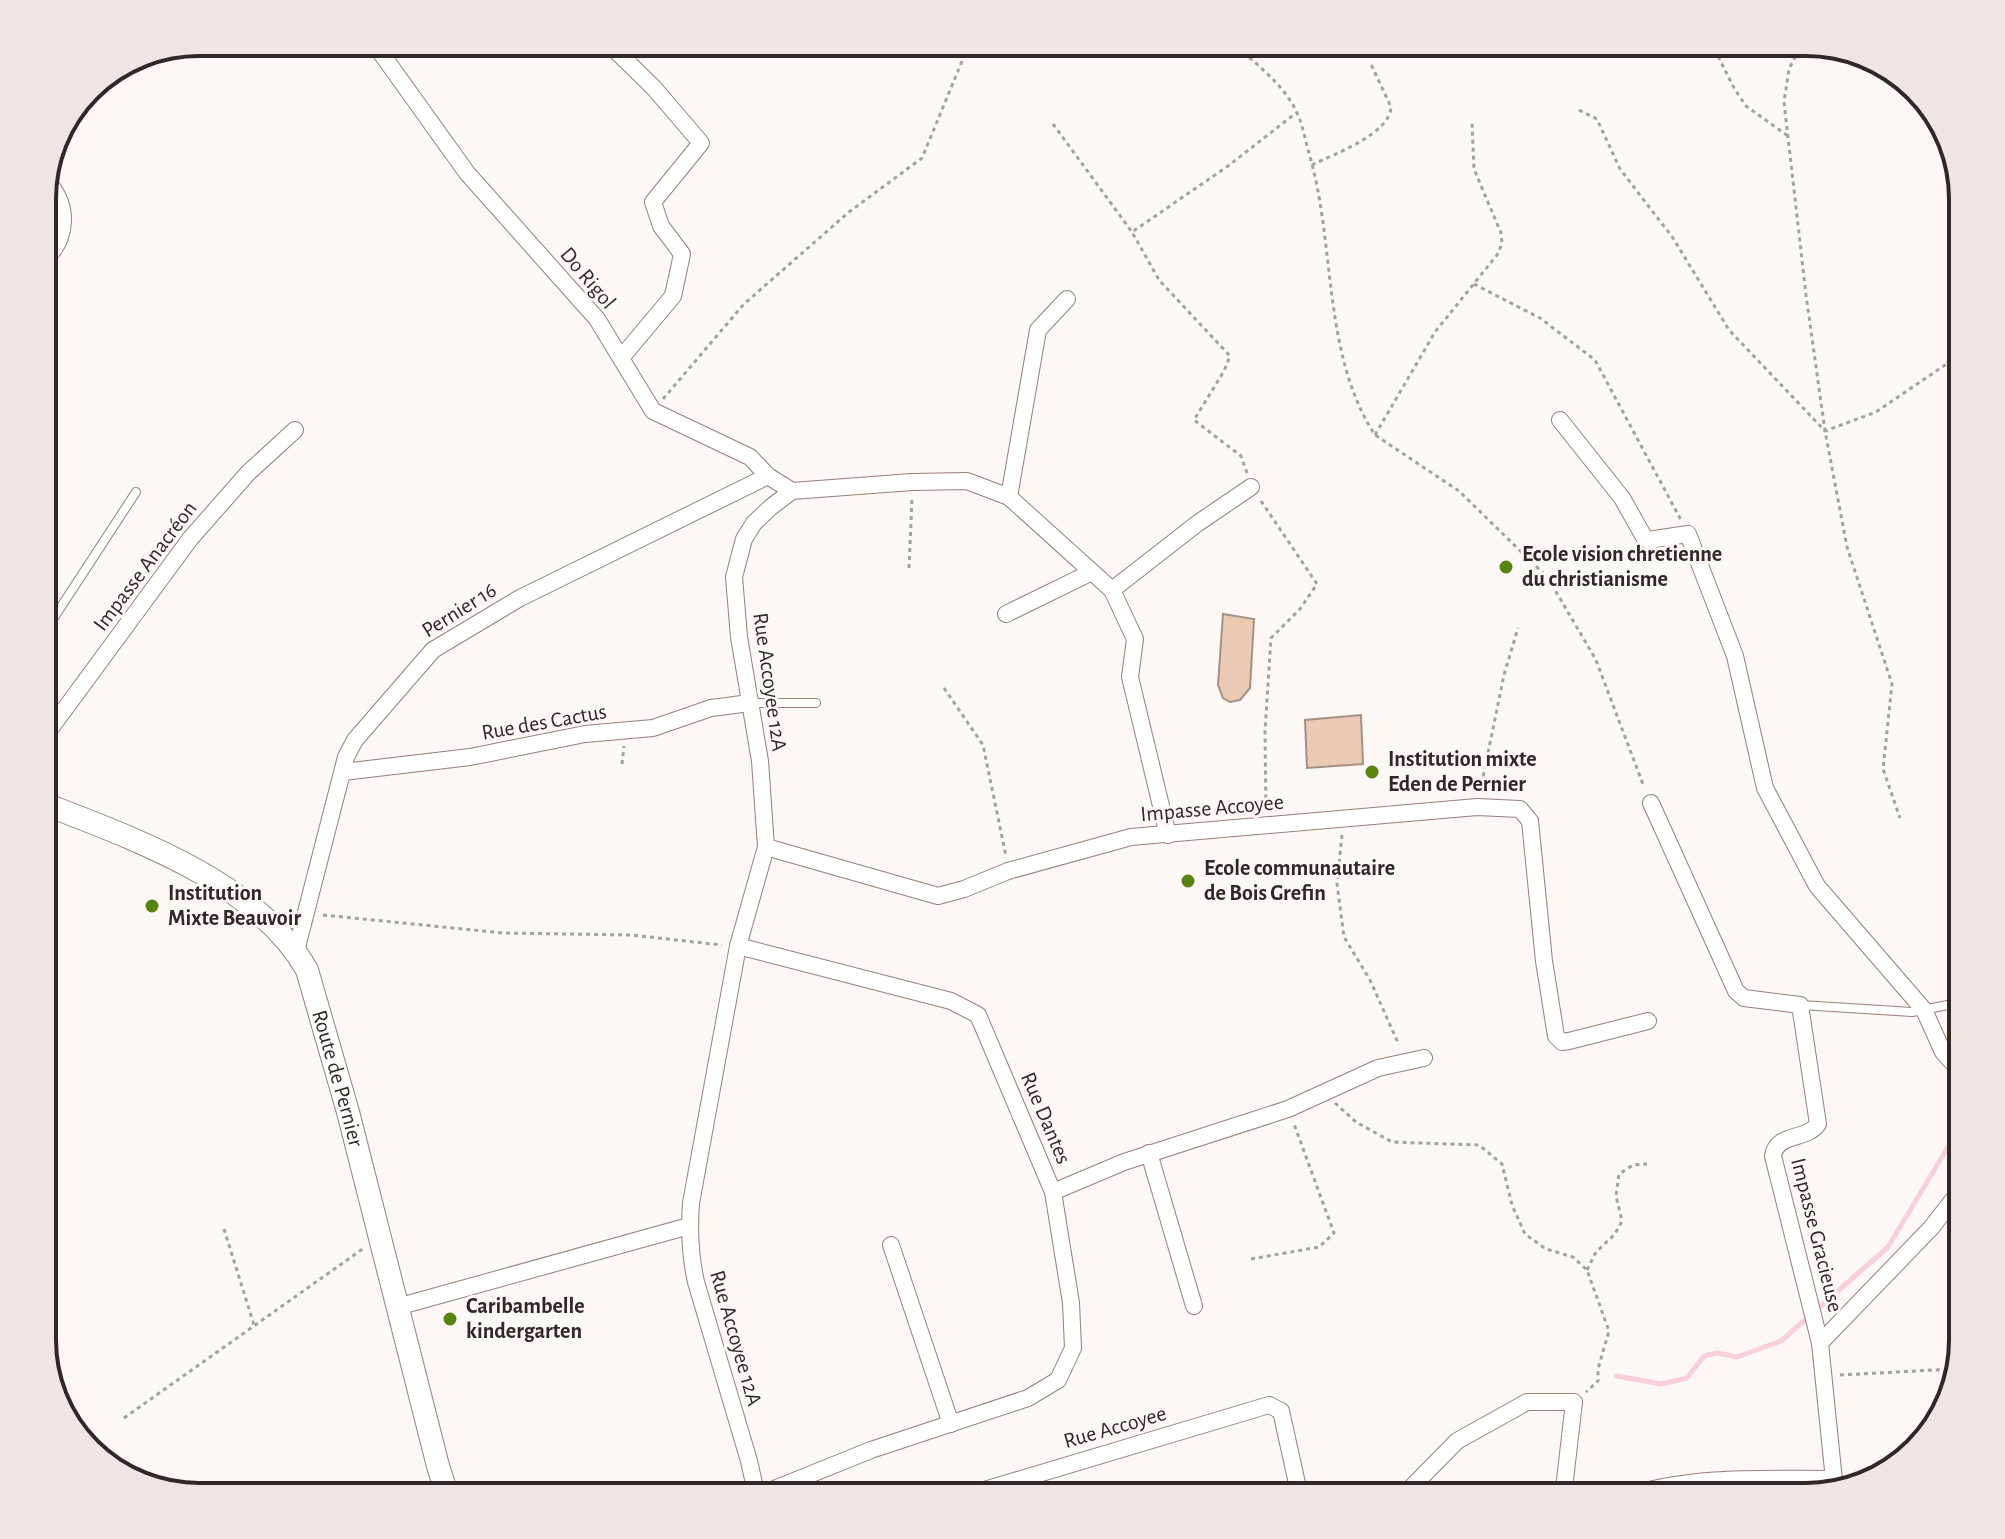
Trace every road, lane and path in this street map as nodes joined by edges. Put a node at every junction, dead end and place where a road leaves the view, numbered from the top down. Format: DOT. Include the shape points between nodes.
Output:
graph roads {
  1 [pos="383,56"];
  2 [pos="621,56"];
  3 [pos="964,56"];
  4 [pos="1247,56"];
  5 [pos="1718,56"];
  6 [pos="1796,56"];
  7 [pos="1370,62"];
  8 [pos="1579,110"];
  9 [pos="1297,112"];
  10 [pos="1472,121"];
  11 [pos="1053,124"];
  12 [pos="1790,137"];
  13 [pos="1312,165"];
  14 [pos="56,195"];
  15 [pos="1132,232"];
  16 [pos="56,241"];
  17 [pos="1473,284"];
  18 [pos="1067,299"];
  19 [pos="1949,355"];
  20 [pos="621,358"];
  21 [pos="1948,363"];
  22 [pos="653,411"];
  23 [pos="1560,420"];
  24 [pos="295,430"];
  25 [pos="1825,431"];
  26 [pos="1375,435"];
  27 [pos="768,476"];
  28 [pos="912,482"];
  29 [pos="1251,487"];
  30 [pos="792,491"];
  31 [pos="136,492"];
  32 [pos="1009,497"];
  33 [pos="1688,534"];
  34 [pos="909,568"];
  35 [pos="1092,572"];
  36 [pos="1112,590"];
  37 [pos="1006,614"];
  38 [pos="56,615"];
  39 [pos="1518,628"];
  40 [pos="944,688"];
  41 [pos="750,703"];
  42 [pos="816,703"];
  43 [pos="56,721"];
  44 [pos="343,772"];
  45 [pos="1651,803"];
  46 [pos="1477,807"];
  47 [pos="56,809"];
  48 [pos="1900,818"];
  49 [pos="1342,819"];
  50 [pos="1266,826"];
  51 [pos="1168,835"];
  52 [pos="766,847"];
  53 [pos="1008,871"];
  54 [pos="305,913"];
  55 [pos="738,946"];
  56 [pos="296,951"];
  57 [pos="1800,1005"];
  58 [pos="1949,1005"];
  59 [pos="1924,1010"];
  60 [pos="1648,1021"];
  61 [pos="1424,1058"];
  62 [pos="1949,1059"];
  63 [pos="1403,1062"];
  64 [pos="1324,1093"];
  65 [pos="1288,1109"];
  66 [pos="1149,1153"];
  67 [pos="1647,1164"];
  68 [pos="1053,1192"];
  69 [pos="1949,1205"];
  70 [pos="689,1226"];
  71 [pos="224,1229"];
  72 [pos="380,1237"];
  73 [pos="891,1245"];
  74 [pos="1251,1259"];
  75 [pos="1587,1270"];
  76 [pos="1194,1306"];
  77 [pos="397,1307"];
  78 [pos="254,1325"];
  79 [pos="1820,1343"];
  80 [pos="1946,1369"];
  81 [pos="1825,1376"];
  82 [pos="1574,1402"];
  83 [pos="124,1418"];
  84 [pos="951,1424"];
  85 [pos="1835,1480"];
  86 [pos="443,1483"];
  87 [pos="754,1483"];
  88 [pos="791,1483"];
  89 [pos="1008,1483"];
  90 [pos="1297,1483"];
  91 [pos="1416,1483"];
  92 [pos="1565,1483"];
  93 [pos="1700,1483"];
  94 [pos="1807,1483"];
  1 -- 20 [label="street, Do Rigol" via="467,173 597,319"];
  2 -- 20 [label="street" via="701,143 653,202 661,226 682,254 673,296"];
  3 -- 22 [label="path" via="922,158 849,212 744,304"];
  4 -- 9 [label="path"];
  5 -- 12 [label="path" via="1746,106"];
  6 -- 12 [label="path" via="1784,102"];
  7 -- 13 [label="path" via="1391,107 1387,120 1366,138"];
  8 -- 25 [label="path" via="1597,119 1620,169 1673,238 1729,330"];
  9 -- 13 [label="path"];
  9 -- 15 [label="path"];
  10 -- 17 [label="path" via="1474,169 1502,244"];
  11 -- 15 [label="path"];
  12 -- 25 [label="path"];
  13 -- 26 [label="path" via="1326,230 1337,343"];
  14 -- 16 [label="street" via="64,216"];
  15 -- 29 [label="path" via="1159,280 1230,356 1194,420 1241,456"];
  17 -- 26 [label="path" via="1435,332"];
  17 -- 33 [label="path" via="1540,318 1595,360"];
  18 -- 32 [label="street" via="1038,330"];
  19 -- 21 [label="path"];
  20 -- 22 [label="street, Do Rigol"];
  21 -- 25 [label="path" via="1876,412"];
  22 -- 27 [label="street" via="750,457"];
  23 -- 33 [label="street" via="1622,498 1644,537"];
  24 -- 43 [label="street, Impasse Anacréon" via="248,473 190,539"];
  25 -- 48 [label="path" via="1847,547 1892,684 1883,769"];
  26 -- 45 [label="path" via="1459,491 1548,578 1596,660"];
  27 -- 30 [label="street"];
  27 -- 44 [label="street, Pernier 16" via="520,598 433,650 355,740"];
  28 -- 30 [label="street"];
  28 -- 32 [label="street" via="967,481"];
  28 -- 34 [label="path"];
  29 -- 36 [label="street"];
  29 -- 50 [label="path" via="1317,584 1271,638"];
  30 -- 41 [label="street, Rue Accoyee 12A" via="754,523 734,577"];
  31 -- 38 [label="lane"];
  32 -- 35 [label="street"];
  33 -- 59 [label="street" via="1735,656 1765,788 1817,886"];
  35 -- 36 [label="street"];
  35 -- 37 [label="street"];
  36 -- 51 [label="street" via="1135,639 1130,677"];
  39 -- 46 [label="path"];
  40 -- 53 [label="path" via="983,745"];
  41 -- 42 [label="lane"];
  41 -- 44 [label="street, Rue des Cactus" via="711,708 653,728"];
  41 -- 52 [label="street, Rue Accoyee 12A"];
  44 -- 54 [label="street, Pernier 16"];
  45 -- 57 [label="street" via="1736,991 1744,998"];
  46 -- 49 [label="street, Impasse Accoyee"];
  46 -- 60 [label="street, Impasse Accoyee" via="1520,809 1530,821 1556,1036 1562,1042"];
  47 -- 56 [label="street, Route de Pernier" via="194,869 252,906"];
  49 -- 50 [label="street, Impasse Accoyee"];
  49 -- 63 [label="path" via="1337,884 1344,937 1370,980"];
  50 -- 51 [label="street, Impasse Accoyee"];
  51 -- 53 [label="street, Impasse Accoyee" via="1131,837"];
  52 -- 53 [label="street, Impasse Accoyee" via="938,896"];
  52 -- 55 [label="street, Rue Accoyee 12A"];
  54 -- 55 [label="path" via="503,933 631,935"];
  54 -- 56 [label="street, Pernier 16"];
  55 -- 68 [label="street, Rue Dantes" via="951,1001 978,1015"];
  55 -- 70 [label="street, Rue Accoyee 12A"];
  56 -- 72 [label="street, Route de Pernier" via="307,970"];
  57 -- 59 [label="lane"];
  57 -- 79 [label="street, Impasse Gracieuse" via="1818,1124 1780,1142 1773,1156"];
  58 -- 59 [label="lane"];
  59 -- 62 [label="street"];
  61 -- 63 [label="street, Rue Dantes"];
  63 -- 64 [label="street, Rue Dantes"];
  64 -- 65 [label="street, Rue Dantes"];
  64 -- 75 [label="path" via="1356,1122 1392,1142 1479,1145 1502,1164 1525,1234 1546,1249 1573,1257"];
  65 -- 66 [label="street, Rue Dantes"];
  65 -- 74 [label="path" via="1334,1233 1319,1247"];
  66 -- 68 [label="street, Rue Dantes"];
  66 -- 76 [label="street"];
  67 -- 75 [label="path" via="1619,1174 1616,1196 1622,1221"];
  68 -- 84 [label="street" via="1073,1348 1058,1380 1028,1398"];
  69 -- 79 [label="street"];
  70 -- 77 [label="street"];
  70 -- 87 [label="street, Rue Accoyee 12A" via="696,1282"];
  71 -- 78 [label="path"];
  72 -- 77 [label="street, Route de Pernier"];
  72 -- 78 [label="path"];
  73 -- 84 [label="street"];
  75 -- 82 [label="path" via="1609,1331 1598,1381"];
  77 -- 86 [label="street, Route de Pernier"];
  78 -- 83 [label="path"];
  79 -- 81 [label="street, Impasse Gracieuse"];
  80 -- 81 [label="path"];
  81 -- 85 [label="street, Impasse Gracieuse"];
  82 -- 91 [label="street" via="1527,1402 1457,1441"];
  82 -- 92 [label="street"];
  84 -- 88 [label="street"];
  89 -- 90 [label="street, Rue Accoyee" via="1269,1405 1281,1411"];
  93 -- 94 [label="street"];
}
